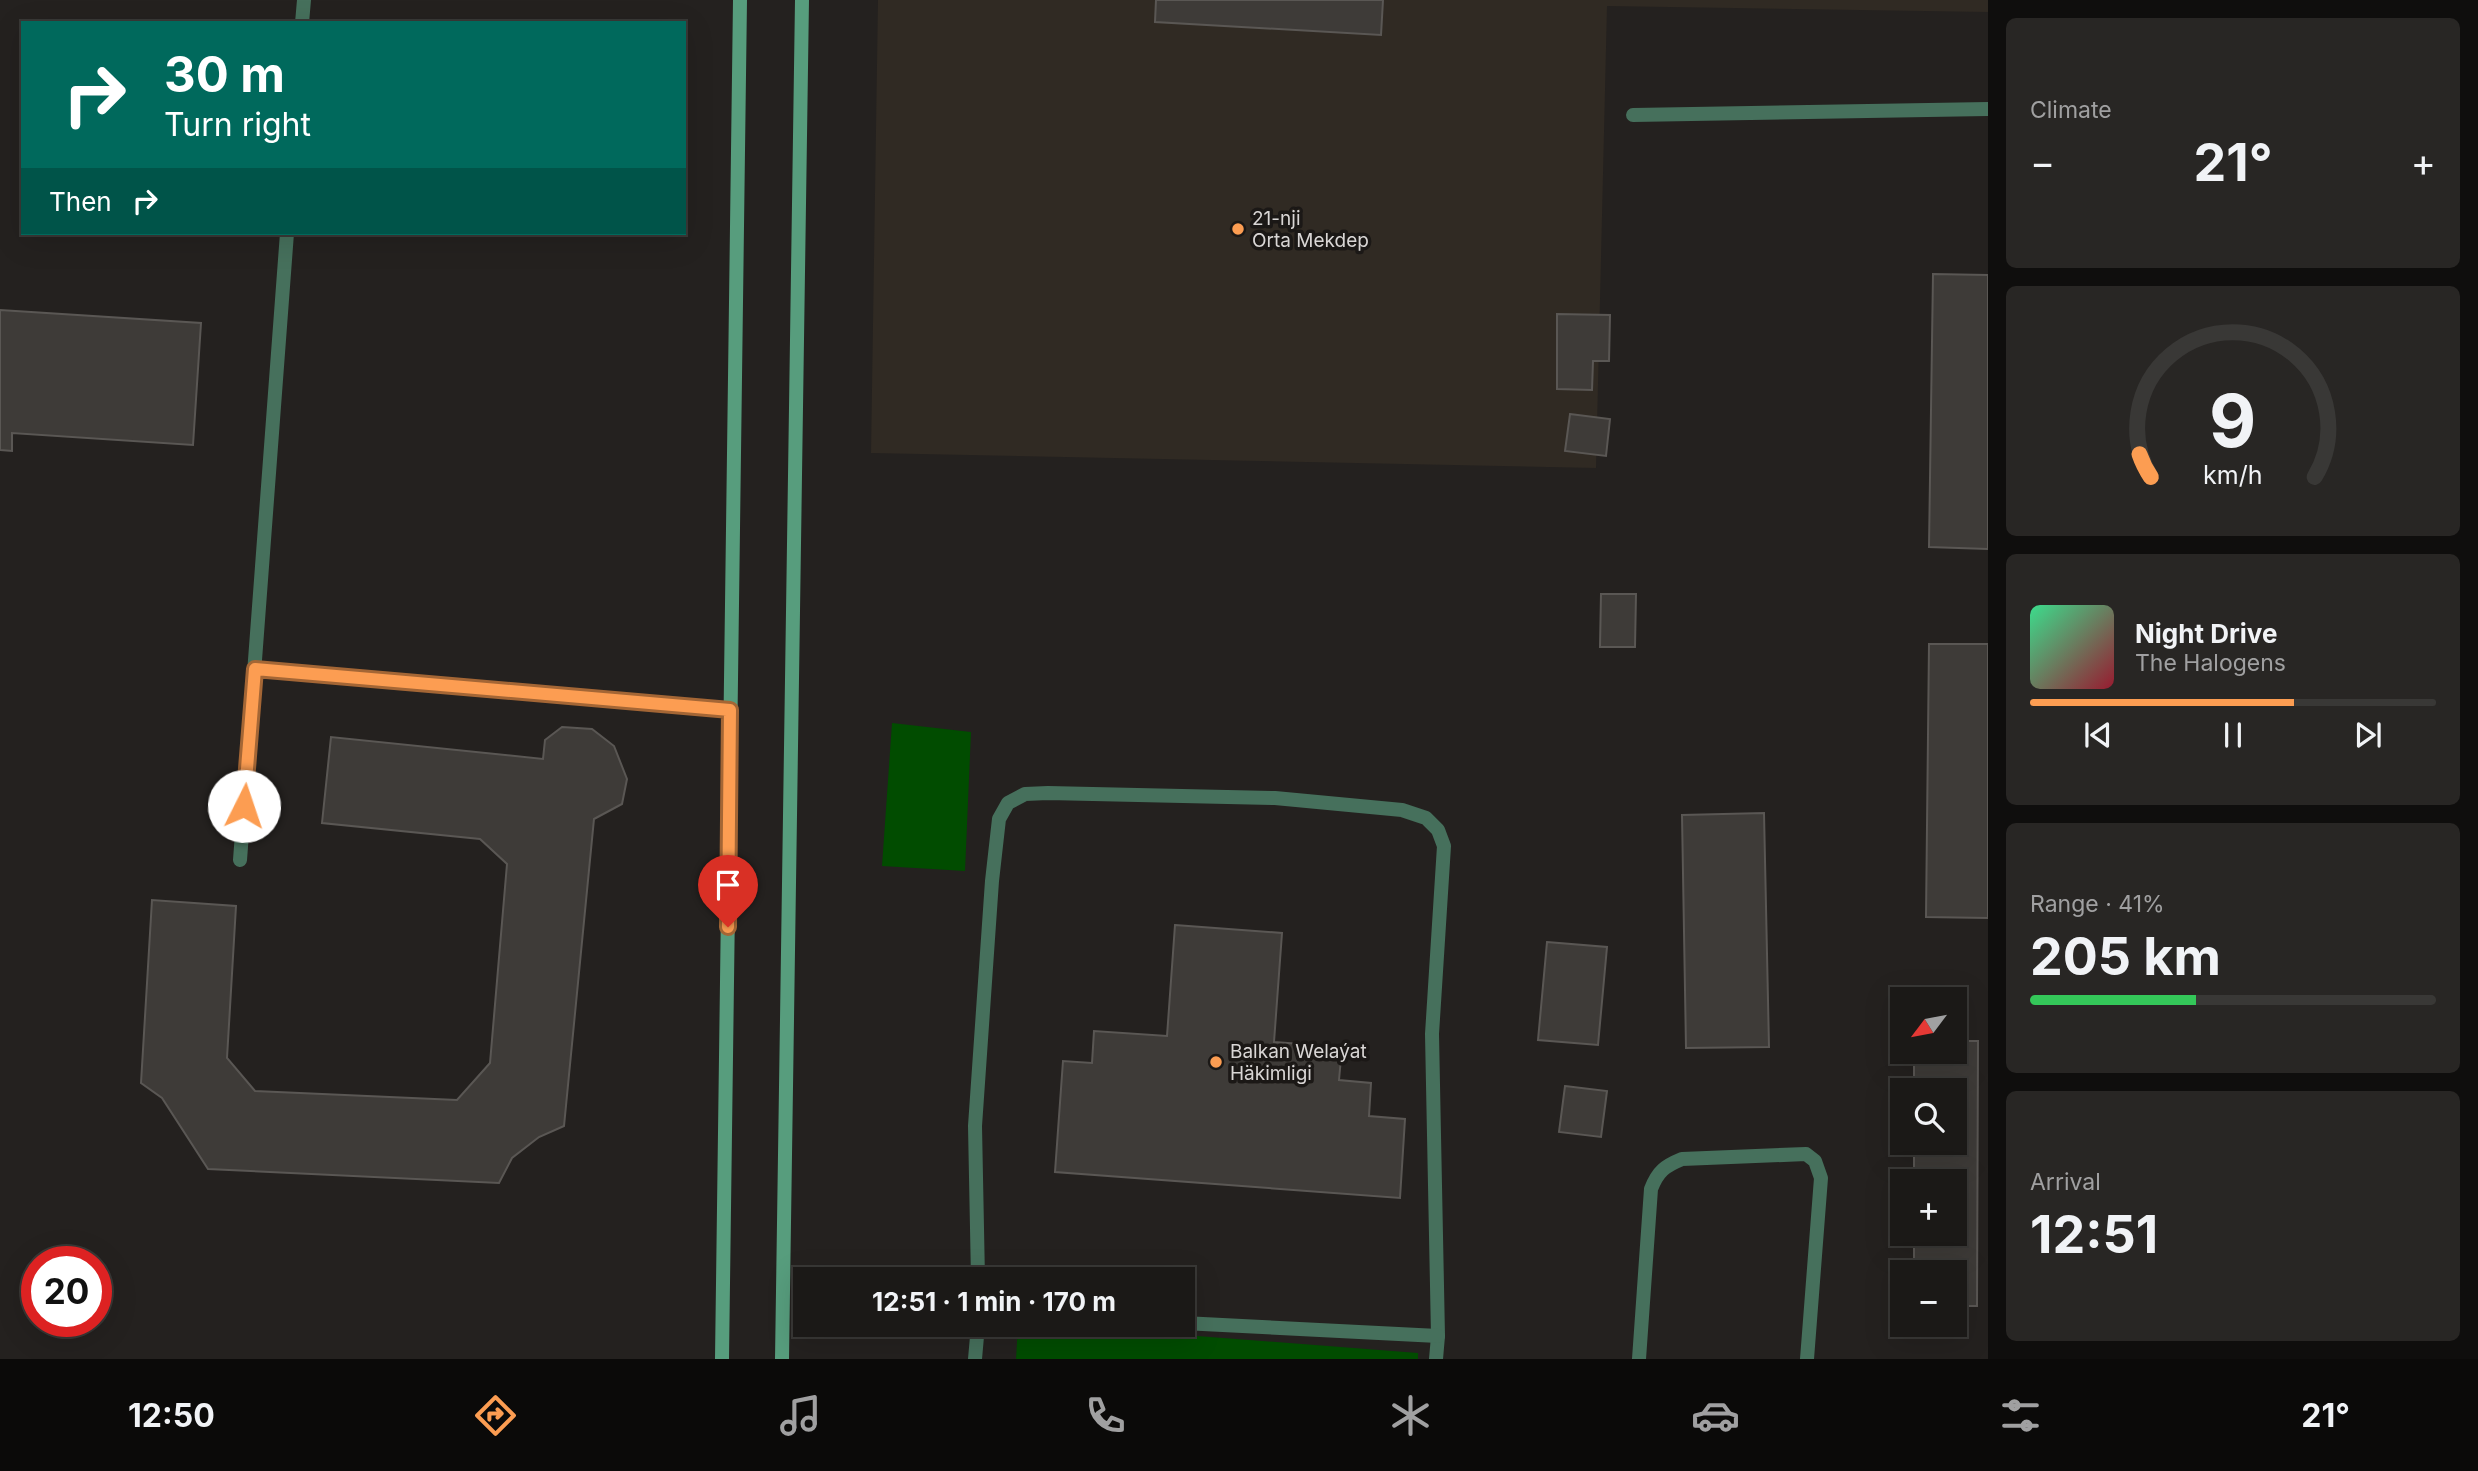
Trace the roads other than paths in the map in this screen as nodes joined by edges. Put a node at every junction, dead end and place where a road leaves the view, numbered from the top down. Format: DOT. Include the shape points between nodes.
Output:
graph roads {
  1 [pos="303,0"];
  2 [pos="740,0"];
  3 [pos="802,0"];
  4 [pos="302,21"];
  5 [pos="1988,109"];
  6 [pos="1633,115"];
  7 [pos="287,235"];
  8 [pos="255,669"];
  9 [pos="730,710"];
  10 [pos="240,860"];
  11 [pos="978,1267"];
  12 [pos="1195,1324"];
  13 [pos="1438,1336"];
  14 [pos="977,1337"];
  15 [pos="722,1359"];
  16 [pos="782,1359"];
  17 [pos="975,1359"];
  18 [pos="1436,1359"];
  19 [pos="1639,1359"];
  20 [pos="1808,1359"];
  1 -- 4 [label="lane"];
  2 -- 9 [label="street"];
  3 -- 16 [label="street"];
  5 -- 6 [label="lane"];
  7 -- 8 [label="lane"];
  8 -- 9 [label="lane"];
  8 -- 10 [label="lane"];
  9 -- 15 [label="street"];
  11 -- 13 [label="lane" via="975,1126 992,881 999,819 1008,803 1025,794 1048,793 1275,798 1402,810 1426,818 1438,830 1444,846 1432,1034"];
  12 -- 13 [label="lane"];
  13 -- 18 [label="lane"];
  14 -- 17 [label="lane"];
  19 -- 20 [label="lane" via="1651,1189 1657,1173 1682,1159 1806,1154 1815,1161 1821,1178"];
}
